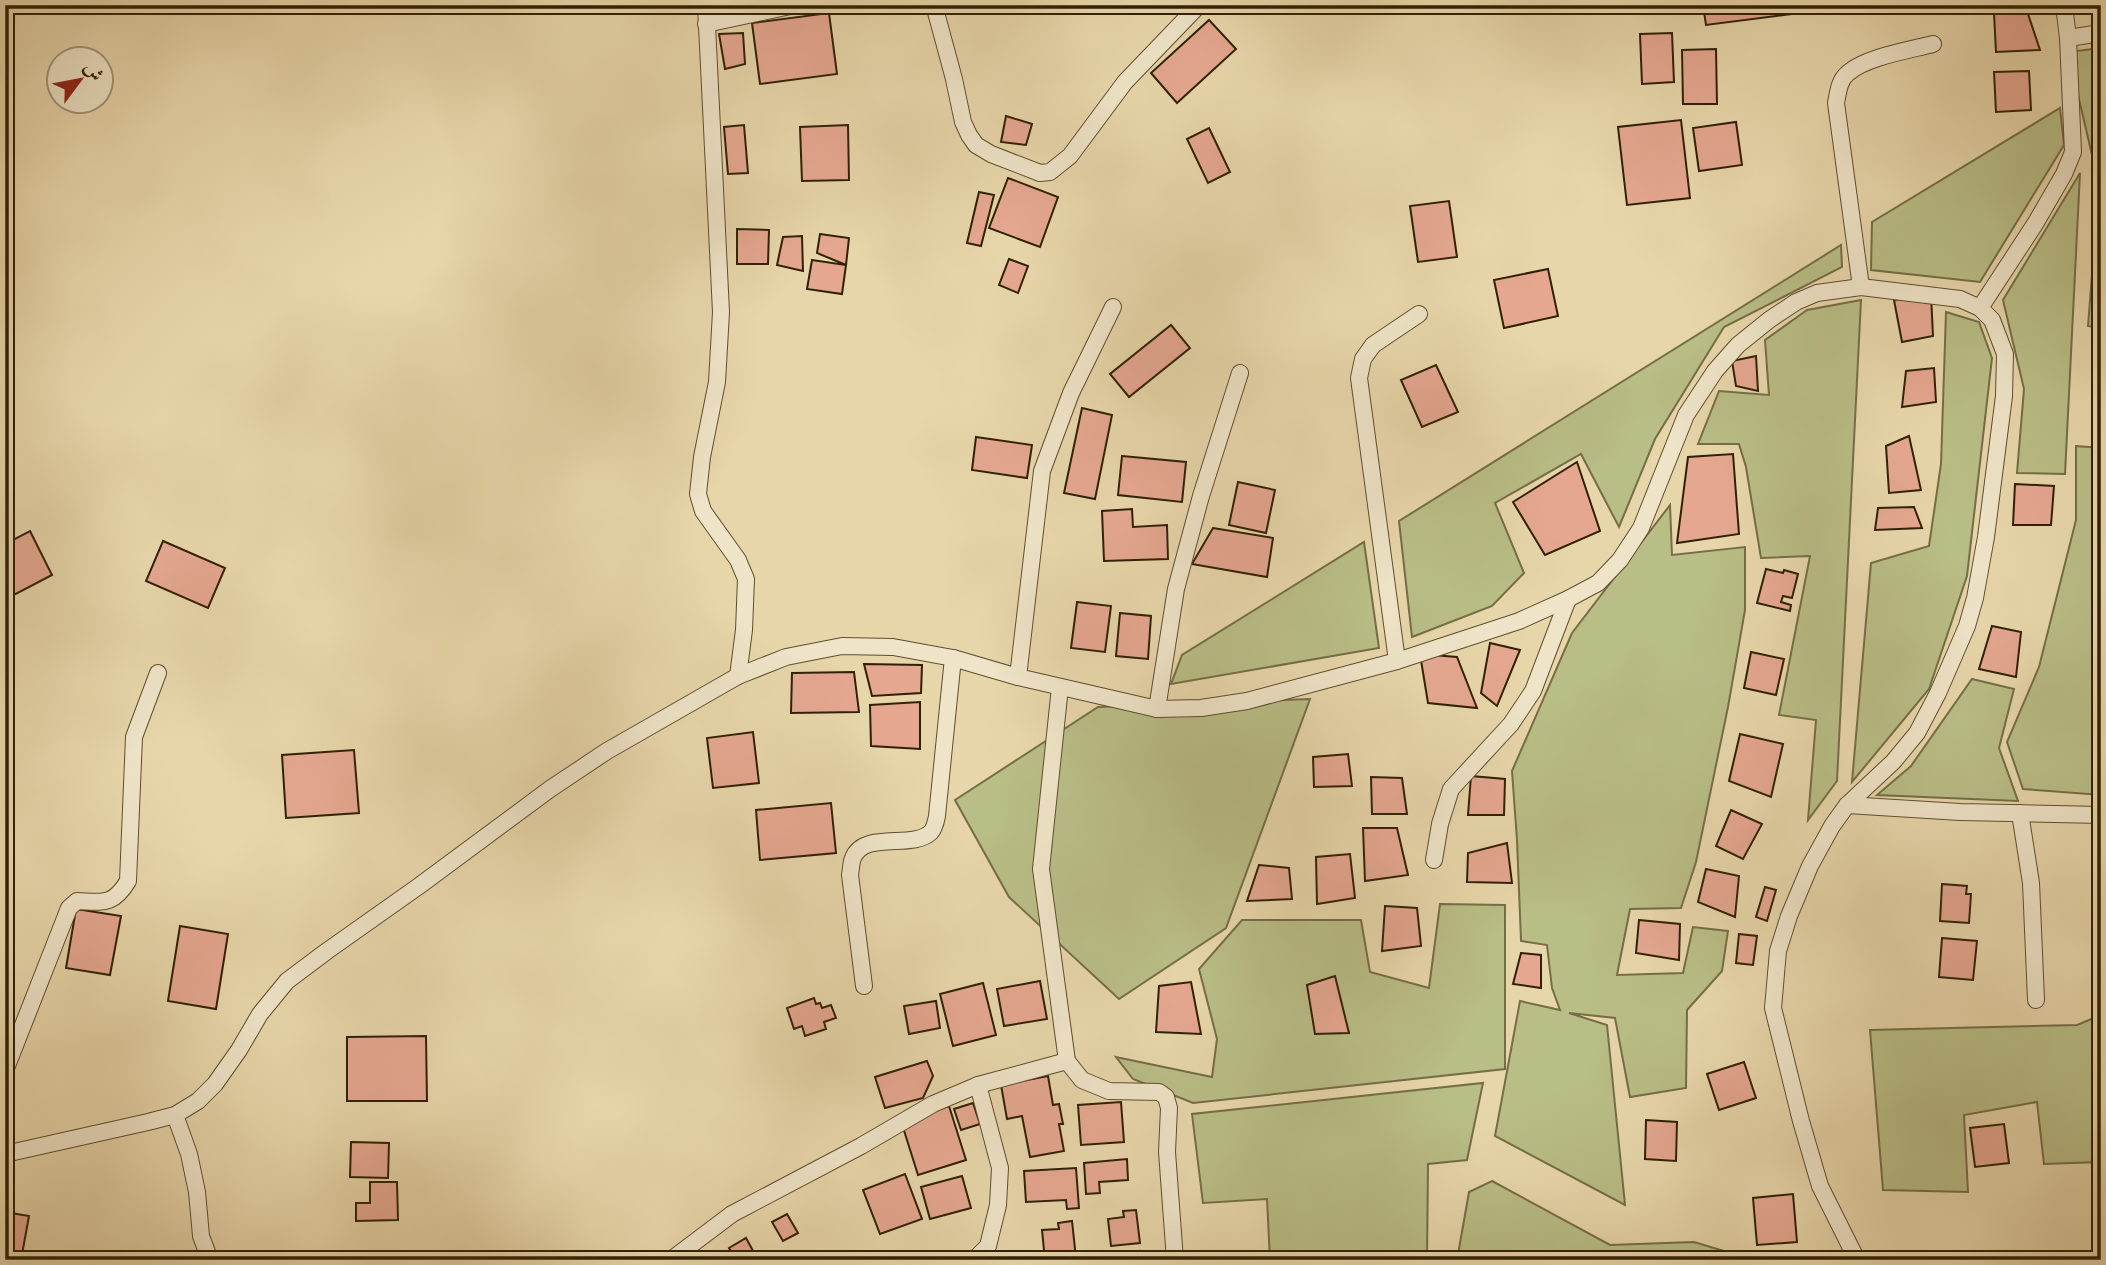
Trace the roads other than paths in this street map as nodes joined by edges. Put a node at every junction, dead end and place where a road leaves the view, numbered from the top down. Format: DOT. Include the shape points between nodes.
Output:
graph roads {
  1 [pos="706,5"];
  2 [pos="795,5"];
  3 [pos="934,5"];
  4 [pos="1199,5"];
  5 [pos="2064,5"];
  6 [pos="706,24"];
  7 [pos="2101,33"];
  8 [pos="2068,38"];
  9 [pos="1933,44"];
  10 [pos="1861,288"];
  11 [pos="1113,307"];
  12 [pos="1980,308"];
  13 [pos="1419,314"];
  14 [pos="1240,373"];
  15 [pos="1569,599"];
  16 [pos="953,658"];
  17 [pos="1397,661"];
  18 [pos="158,673"];
  19 [pos="738,676"];
  20 [pos="1018,677"];
  21 [pos="1060,687"];
  22 [pos="1157,709"];
  23 [pos="1847,805"];
  24 [pos="2020,813"];
  25 [pos="2101,815"];
  26 [pos="1434,860"];
  27 [pos="864,986"];
  28 [pos="2035,1000"];
  29 [pos="1067,1061"];
  30 [pos="5,1071"];
  31 [pos="978,1085"];
  32 [pos="175,1115"];
  33 [pos="5,1153"];
  34 [pos="210,1260"];
  35 [pos="671,1260"];
  36 [pos="974,1260"];
  37 [pos="1175,1260"];
  38 [pos="1857,1260"];
  1 -- 6 [label="street"];
  2 -- 6 [label="street"];
  3 -- 4 [label="street" via="969,135 991,154 1040,173 1050,172 1070,156 1125,82"];
  5 -- 8 [label="street"];
  6 -- 19 [label="street" via="721,312 718,382 698,494 703,511 746,579"];
  7 -- 8 [label="street"];
  8 -- 12 [label="street" via="2073,152 2035,224"];
  9 -- 10 [label="street" via="1876,59 1848,73 1840,84 1836,103"];
  10 -- 12 [label="street" via="1960,299"];
  10 -- 15 [label="street" via="1817,293 1796,302 1738,345 1686,415 1641,528 1620,560 1598,583"];
  11 -- 20 [label="street" via="1071,393 1042,471"];
  12 -- 23 [label="street" via="1992,320 2005,354 2004,396 1975,598 1967,626 1917,733"];
  13 -- 17 [label="street" via="1373,345 1363,359 1359,378"];
  14 -- 22 [label="street" via="1176,589"];
  15 -- 17 [label="street" via="1508,625"];
  15 -- 26 [label="street" via="1533,691 1511,724 1451,789"];
  16 -- 19 [label="street" via="892,647 842,646 786,657"];
  16 -- 20 [label="street"];
  16 -- 27 [label="street" via="937,816 931,831 917,839 861,847 853,857 850,875"];
  17 -- 22 [label="street" via="1247,701"];
  18 -- 30 [label="street" via="134,737 128,881 109,902 77,901 69,908"];
  19 -- 32 [label="street" via="550,789 287,981 215,1084"];
  20 -- 21 [label="street"];
  21 -- 22 [label="street"];
  21 -- 29 [label="street" via="1041,869"];
  23 -- 24 [label="street"];
  23 -- 38 [label="street" via="1810,866 1789,916 1778,951 1773,1009 1820,1186"];
  24 -- 25 [label="street"];
  24 -- 28 [label="street" via="2031,883"];
  29 -- 31 [label="street"];
  29 -- 37 [label="street" via="1082,1080 1108,1091 1159,1092 1166,1097"];
  31 -- 35 [label="street" via="933,1104 732,1214"];
  31 -- 36 [label="street" via="1000,1168 998,1205 988,1246"];
  32 -- 33 [label="street"];
  32 -- 34 [label="street" via="189,1154 201,1236"];
}
